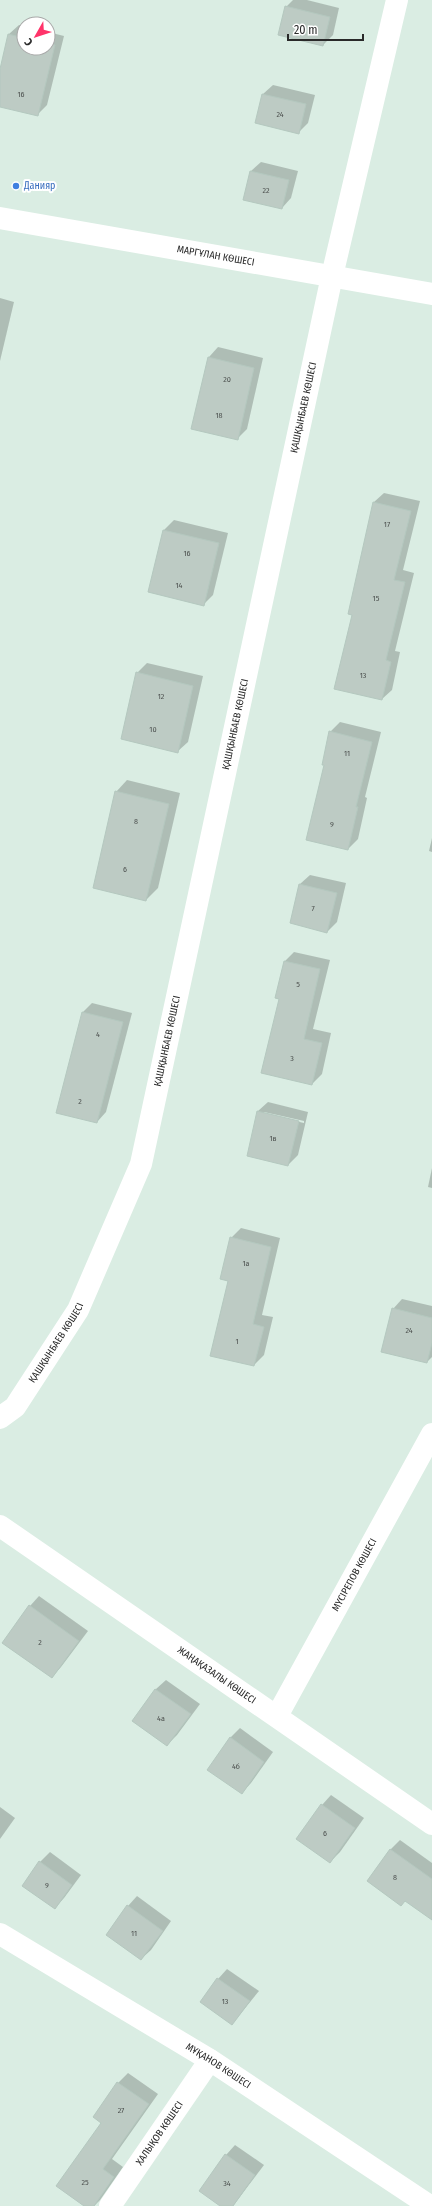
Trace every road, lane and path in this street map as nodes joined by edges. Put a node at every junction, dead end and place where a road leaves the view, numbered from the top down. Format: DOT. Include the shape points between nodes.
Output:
graph roads {
  1 [pos="397,0"];
  2 [pos="0,218"];
  3 [pos="332,276"];
  4 [pos="432,294"];
  5 [pos="0,1418"];
  6 [pos="432,1434"];
  7 [pos="0,1526"];
  8 [pos="277,1716"];
  9 [pos="432,1824"];
  10 [pos="0,1934"];
  11 [pos="210,2060"];
  12 [pos="110,2206"];
  13 [pos="430,2206"];
  1 -- 3 [label="street, ҚАШҚЫНБАЕВ КӨШЕСІ"];
  2 -- 3 [label="street, МАРГҰЛАН КӨШЕСІ"];
  3 -- 4 [label="street, МАРГҰЛАН КӨШЕСІ"];
  3 -- 5 [label="street, ҚАШҚЫНБАЕВ КӨШЕСІ" via="141,1164 78,1310 15,1407"];
  6 -- 8 [label="street, МҮСІРЕПОВ КӨШЕСІ"];
  7 -- 8 [label="street, ЖАҢАҚАЗАЛЫ КӨШЕСІ"];
  8 -- 9 [label="street, ЖАҢАҚАЗАЛЫ КӨШЕСІ"];
  10 -- 11 [label="street, МҰҚАНОВ КӨШЕСІ"];
  11 -- 12 [label="street, ХАЛЫҚОВ КӨШЕСІ"];
  11 -- 13 [label="street, МҰҚАНОВ КӨШЕСІ"];
}
